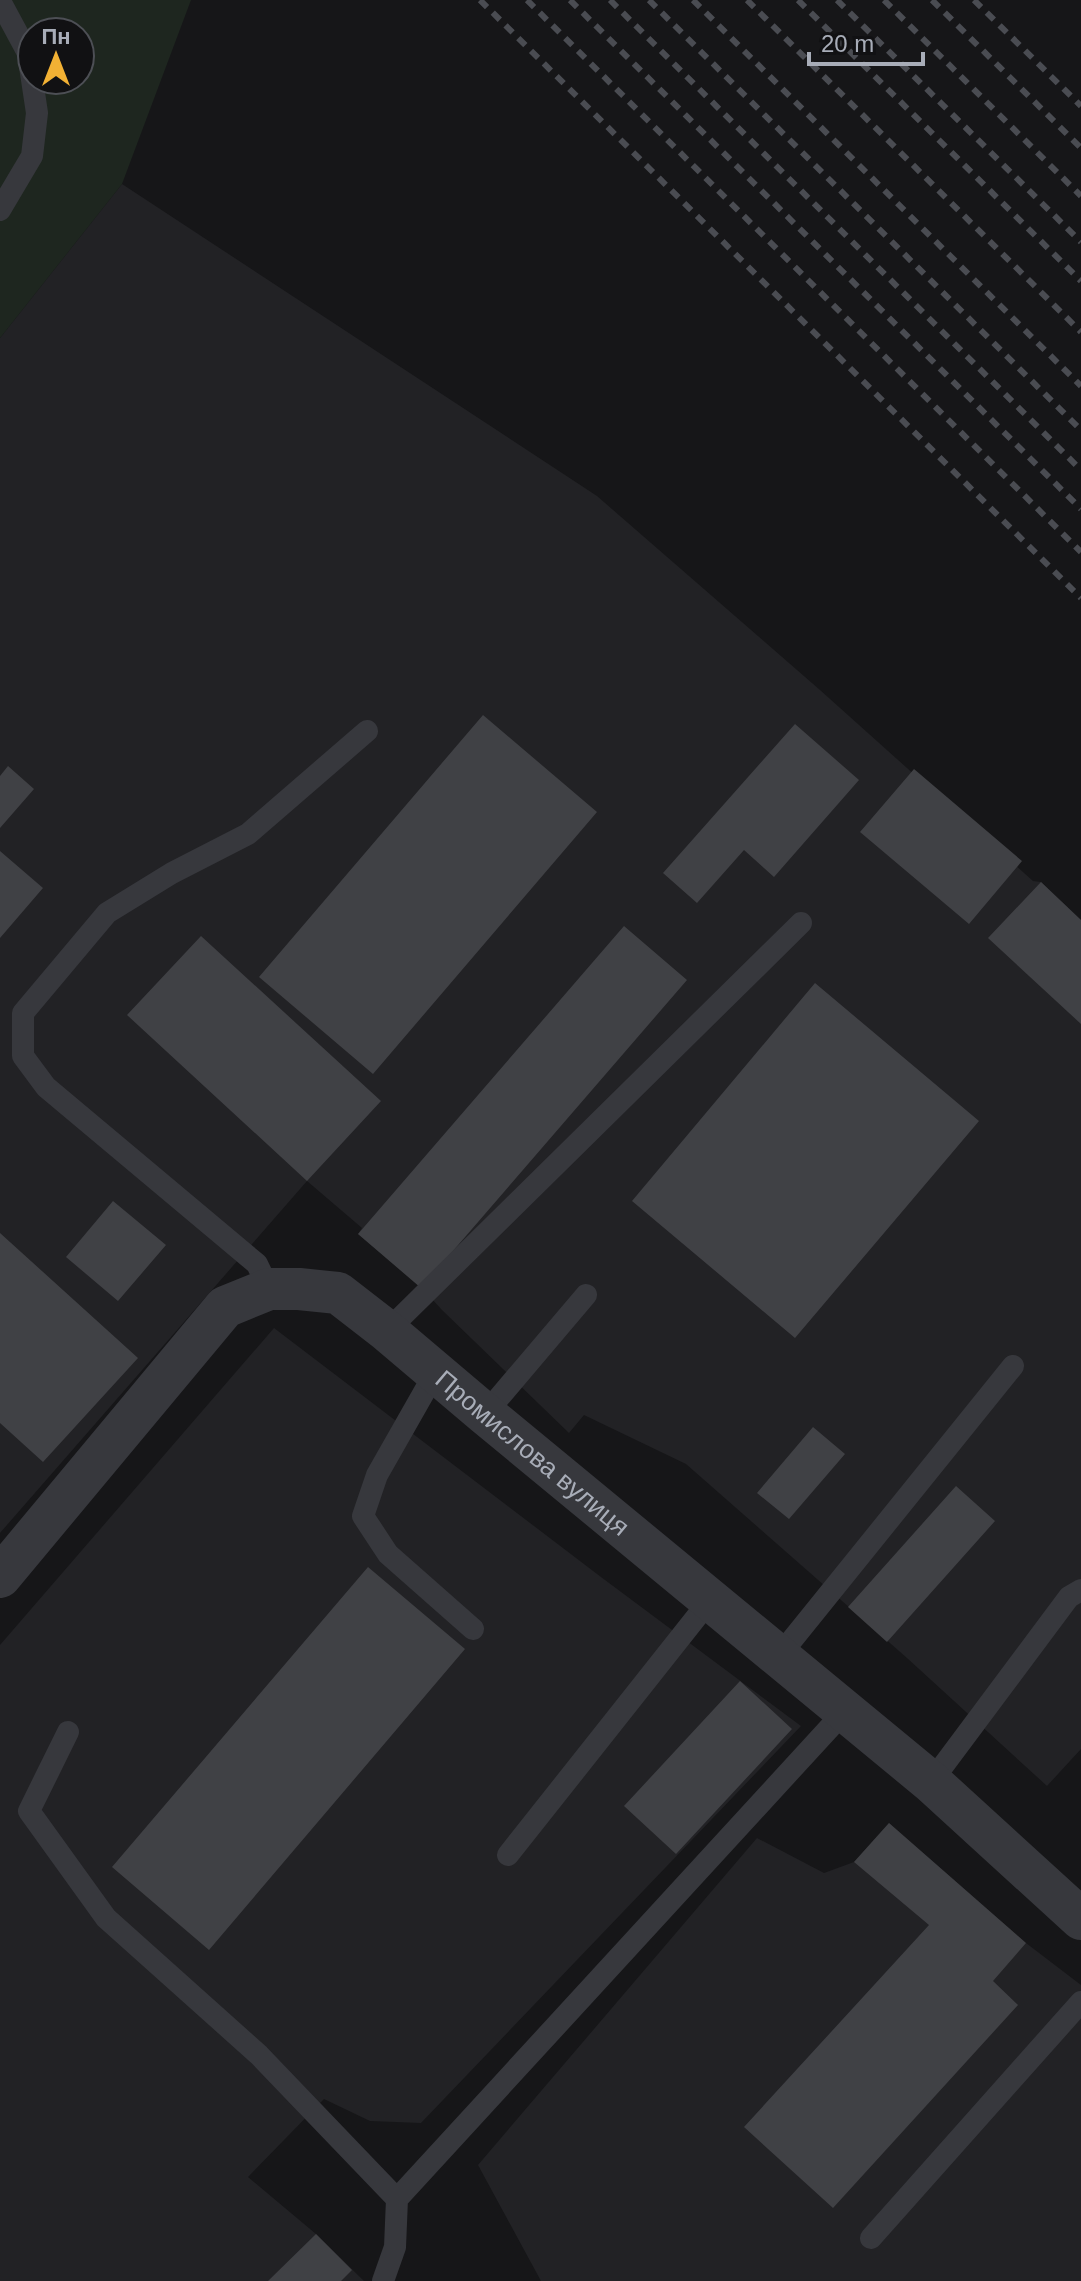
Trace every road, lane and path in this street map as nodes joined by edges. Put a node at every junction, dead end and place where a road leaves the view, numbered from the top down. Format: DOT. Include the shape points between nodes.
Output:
graph roads {
  1 [pos="0,1"];
  2 [pos="0,210"];
  3 [pos="367,731"];
  4 [pos="801,923"];
  5 [pos="269,1289"];
  6 [pos="586,1295"];
  7 [pos="387,1331"];
  8 [pos="1013,1366"];
  9 [pos="435,1373"];
  10 [pos="485,1414"];
  11 [pos="0,1577"];
  12 [pos="1081,1590"];
  13 [pos="710,1600"];
  14 [pos="473,1629"];
  15 [pos="779,1656"];
  16 [pos="845,1711"];
  17 [pos="68,1732"];
  18 [pos="931,1782"];
  19 [pos="508,1855"];
  20 [pos="1081,1919"];
  21 [pos="1081,2002"];
  22 [pos="397,2199"];
  23 [pos="871,2238"];
  24 [pos="383,2281"];
  1 -- 2 [label="lane" via="28,53 37,113 32,156"];
  3 -- 5 [label="lane" via="248,834 107,913 23,1013 23,1056 46,1087 257,1264"];
  4 -- 7 [label="lane"];
  5 -- 7 [label="street, Промислова вулиця" via="338,1293"];
  5 -- 11 [label="street, Промислова вулиця" via="225,1307"];
  6 -- 10 [label="lane"];
  7 -- 9 [label="street, Промислова вулиця"];
  8 -- 15 [label="lane"];
  9 -- 10 [label="street, Промислова вулиця"];
  9 -- 14 [label="lane" via="377,1475 363,1516 388,1554"];
  10 -- 13 [label="street, Промислова вулиця"];
  12 -- 18 [label="lane" via="1069,1597"];
  13 -- 15 [label="street, Промислова вулиця"];
  13 -- 19 [label="lane"];
  15 -- 16 [label="street, Промислова вулиця"];
  16 -- 18 [label="street, Промислова вулиця"];
  16 -- 22 [label="lane"];
  17 -- 22 [label="lane" via="29,1811 106,1918 259,2055"];
  18 -- 20 [label="street, Промислова вулиця"];
  21 -- 23 [label="lane"];
  22 -- 24 [label="lane" via="395,2247"];
}
